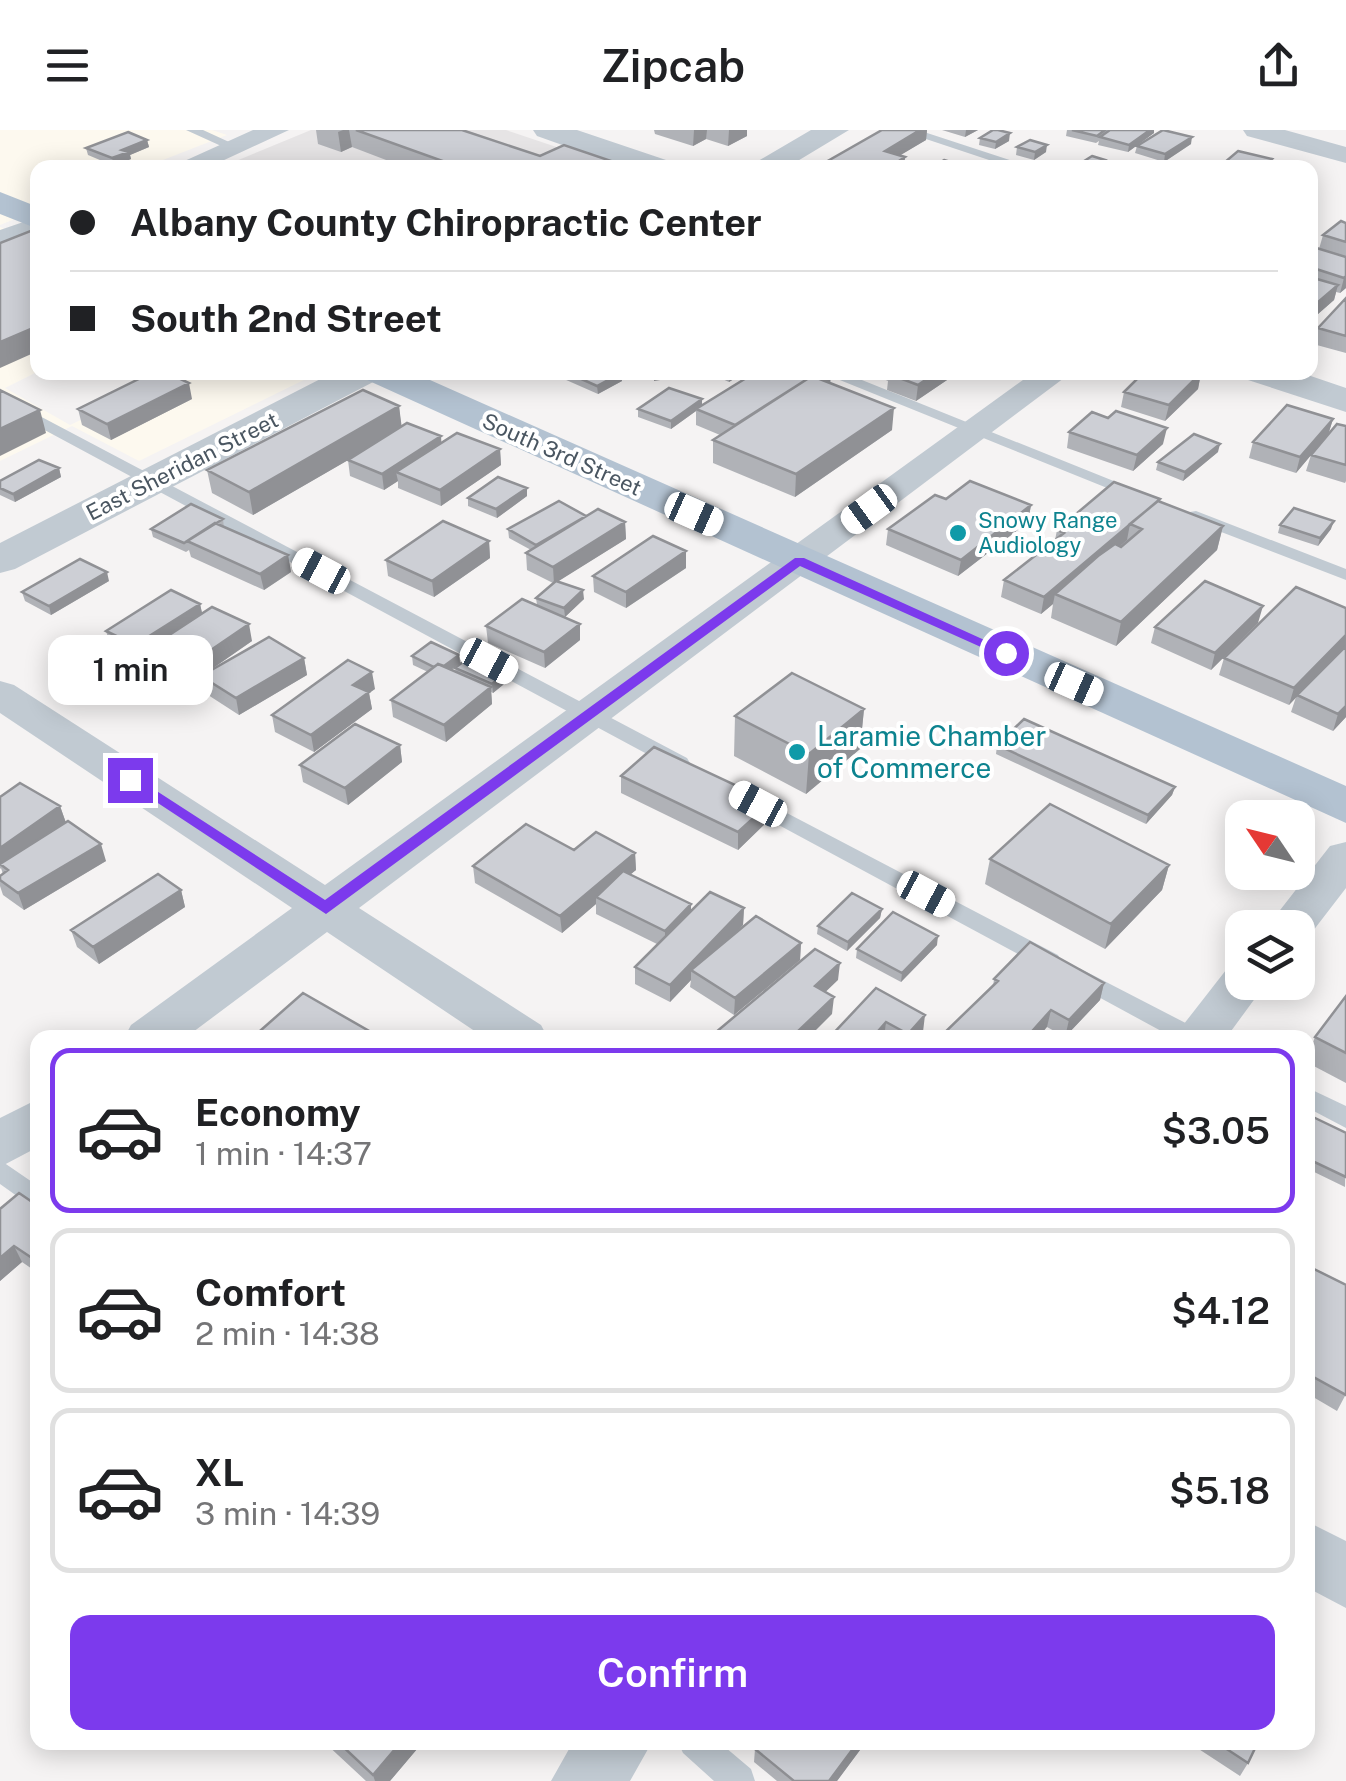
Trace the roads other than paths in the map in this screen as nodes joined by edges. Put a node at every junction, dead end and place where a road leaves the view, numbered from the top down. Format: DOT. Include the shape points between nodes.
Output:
graph roads {
  1 [pos="192,130"];
  2 [pos="276,130"];
  3 [pos="548,130"];
  4 [pos="834,130"];
  5 [pos="906,130"];
  6 [pos="1256,130"];
  7 [pos="234,147"];
  8 [pos="1346,157"];
  9 [pos="202,160"];
  10 [pos="635,160"];
  11 [pos="776,160"];
  12 [pos="1002,160"];
  13 [pos="1321,178"];
  14 [pos="0,202"];
  15 [pos="30,218"];
  16 [pos="30,226"];
  17 [pos="0,240"];
  18 [pos="349,380"];
  19 [pos="398,380"];
  20 [pos="848,380"];
  21 [pos="1045,380"];
  22 [pos="1284,380"];
  23 [pos="0,400"];
  24 [pos="1346,402"];
  25 [pos="977,431"];
  26 [pos="153,481"];
  27 [pos="1161,503"];
  28 [pos="1180,510"];
  29 [pos="0,560"];
  30 [pos="799,561"];
  31 [pos="1346,575"];
  32 [pos="0,694"];
  33 [pos="590,714"];
  34 [pos="693,770"];
  35 [pos="728,788"];
  36 [pos="1346,806"];
  37 [pos="1346,858"];
  38 [pos="326,908"];
  39 [pos="1303,910"];
  40 [pos="1229,1000"];
  41 [pos="160,1030"];
  42 [pos="511,1030"];
  43 [pos="1181,1030"];
  44 [pos="1203,1030"];
  45 [pos="1315,1101"];
  46 [pos="1346,1118"];
  47 [pos="30,1125"];
  48 [pos="0,1146"];
  49 [pos="0,1170"];
  50 [pos="30,1194"];
  51 [pos="1315,1557"];
  52 [pos="1346,1577"];
  53 [pos="611,1750"];
  54 [pos="703,1750"];
  55 [pos="586,1781"];
  56 [pos="739,1781"];
  1 -- 7 [label="lane"];
  2 -- 7 [label="street"];
  3 -- 10 [label="street"];
  4 -- 11 [label="street"];
  5 -- 12 [label="lane"];
  6 -- 8 [label="street"];
  7 -- 9 [label="street"];
  8 -- 13 [label="street"];
  14 -- 15 [label="main road"];
  16 -- 17 [label="street"];
  18 -- 26 [label="street, East Sheridan Street"];
  19 -- 30 [label="main road, South 3rd Street"];
  20 -- 25 [label="lane"];
  21 -- 25 [label="street"];
  22 -- 24 [label="street"];
  23 -- 26 [label="lane"];
  25 -- 27 [label="lane"];
  25 -- 30 [label="street"];
  26 -- 29 [label="street, East Sheridan Street"];
  26 -- 33 [label="lane"];
  28 -- 31 [label="lane"];
  30 -- 33 [label="street"];
  30 -- 36 [label="main road, South 3rd Street"];
  32 -- 38 [label="street"];
  33 -- 34 [label="lane"];
  33 -- 38 [label="street"];
  35 -- 43 [label="lane"];
  37 -- 39 [label="street"];
  38 -- 41 [label="street"];
  38 -- 42 [label="street"];
  40 -- 44 [label="street"];
  45 -- 46 [label="lane"];
  47 -- 48 [label="street"];
  49 -- 50 [label="lane"];
  51 -- 52 [label="street"];
  53 -- 55 [label="street"];
  54 -- 56 [label="lane"];
}
